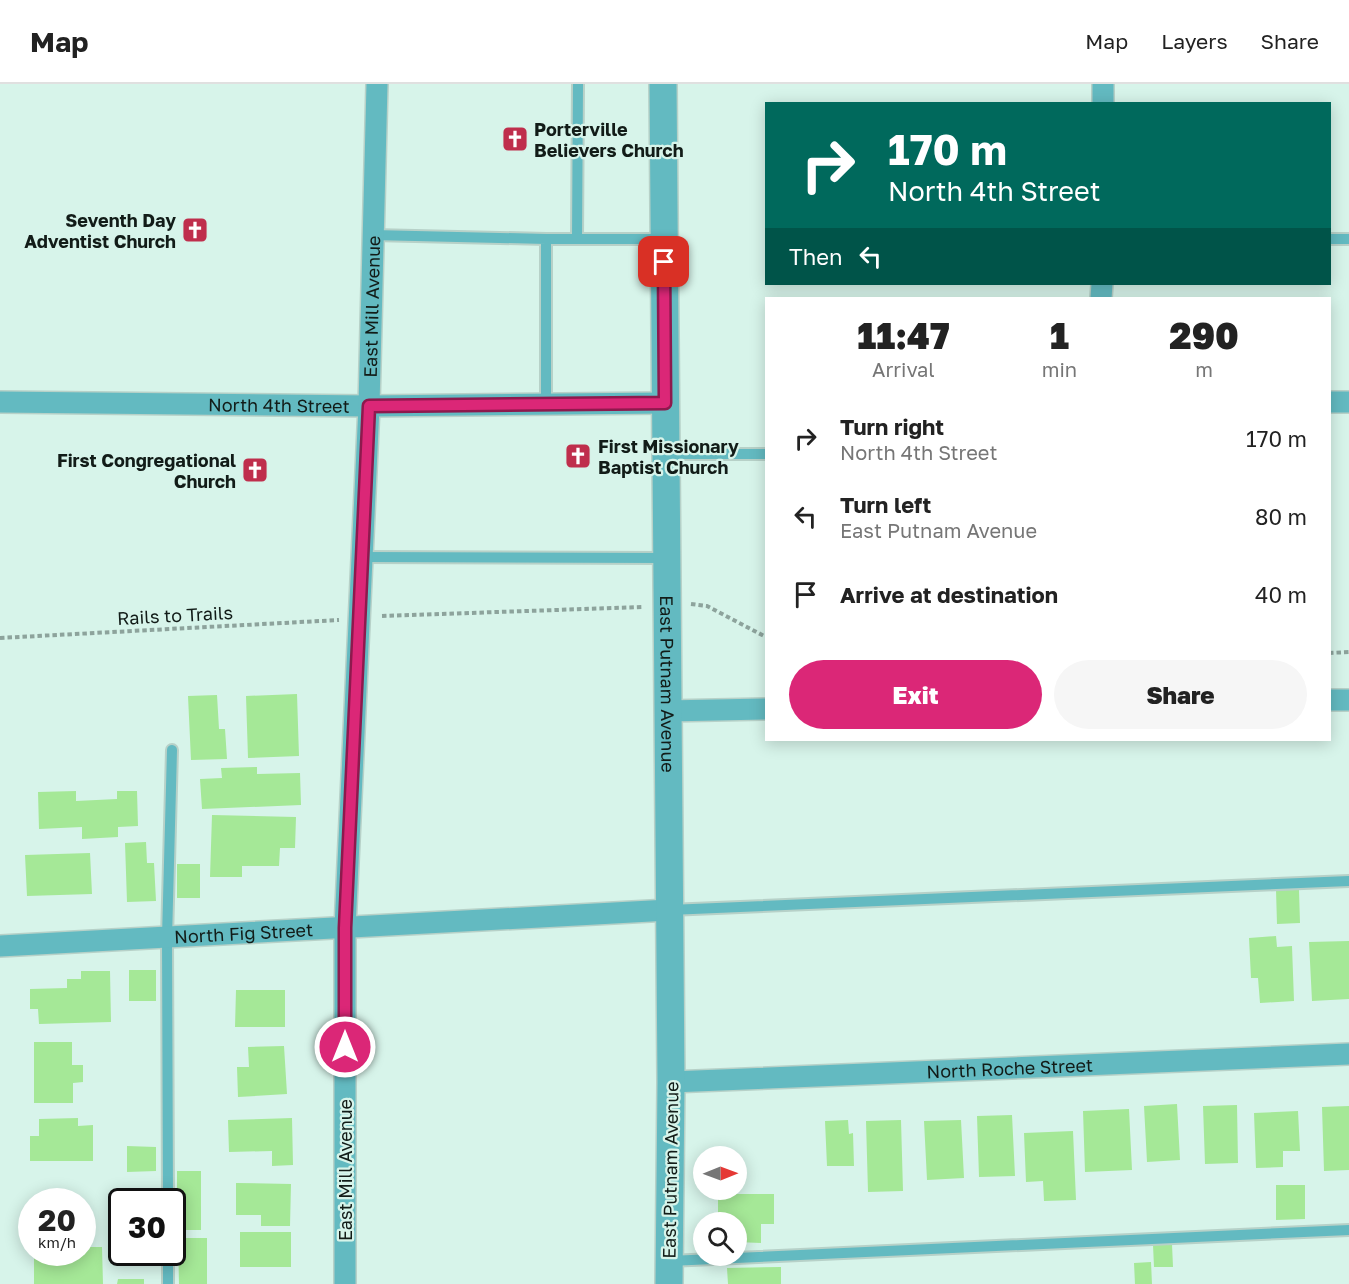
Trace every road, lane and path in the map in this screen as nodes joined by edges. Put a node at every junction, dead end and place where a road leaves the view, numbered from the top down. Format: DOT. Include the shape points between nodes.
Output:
graph roads {
  1 [pos="377,84"];
  2 [pos="578,84"];
  3 [pos="663,84"];
  4 [pos="1103,84"];
  5 [pos="1103,102"];
  6 [pos="373,235"];
  7 [pos="546,239"];
  8 [pos="577,239"];
  9 [pos="664,239"];
  10 [pos="1331,239"];
  11 [pos="1349,239"];
  12 [pos="0,402"];
  13 [pos="1331,402"];
  14 [pos="1349,402"];
  15 [pos="665,403"];
  16 [pos="546,404"];
  17 [pos="369,406"];
  18 [pos="666,454"];
  19 [pos="765,454"];
  20 [pos="362,557"];
  21 [pos="666,558"];
  22 [pos="688,604"];
  23 [pos="637,608"];
  24 [pos="388,616"];
  25 [pos="337,621"];
  26 [pos="765,636"];
  27 [pos="0,638"];
  28 [pos="1331,652"];
  29 [pos="1349,652"];
  30 [pos="1331,700"];
  31 [pos="1349,700"];
  32 [pos="765,709"];
  33 [pos="667,711"];
  34 [pos="172,750"];
  35 [pos="1349,881"];
  36 [pos="669,910"];
  37 [pos="345,928"];
  38 [pos="167,938"];
  39 [pos="0,946"];
  40 [pos="1349,1054"];
  41 [pos="671,1082"];
  42 [pos="168,1188"];
  43 [pos="1349,1230"];
  44 [pos="168,1266"];
  45 [pos="669,1272"];
  46 [pos="168,1284"];
  47 [pos="345,1284"];
  1 -- 6 [label="street, East Mill Avenue"];
  2 -- 8 [label="lane"];
  3 -- 9 [label="street, East Putnam Avenue"];
  4 -- 5 [label="street"];
  6 -- 7 [label="lane"];
  6 -- 17 [label="street, East Mill Avenue"];
  7 -- 8 [label="lane"];
  7 -- 16 [label="lane"];
  8 -- 9 [label="lane"];
  9 -- 15 [label="street, East Putnam Avenue"];
  10 -- 11 [label="lane"];
  12 -- 17 [label="street, North 4th Street"];
  13 -- 14 [label="street"];
  15 -- 16 [label="street, North 4th Street"];
  15 -- 18 [label="street, East Putnam Avenue"];
  16 -- 17 [label="street, North 4th Street"];
  17 -- 20 [label="street, East Mill Avenue"];
  18 -- 19 [label="lane"];
  18 -- 21 [label="street, East Putnam Avenue"];
  20 -- 21 [label="lane"];
  20 -- 37 [label="street, East Mill Avenue"];
  21 -- 33 [label="street, East Putnam Avenue"];
  22 -- 26 [label="path" via="707,606"];
  23 -- 24 [label="path"];
  25 -- 27 [label="path, Rails to Trails"];
  28 -- 29 [label="path"];
  30 -- 31 [label="street"];
  32 -- 33 [label="street"];
  33 -- 36 [label="street, East Putnam Avenue"];
  34 -- 38 [label="lane"];
  35 -- 36 [label="lane"];
  36 -- 37 [label="street, North Fig Street"];
  36 -- 41 [label="street, East Putnam Avenue"];
  37 -- 38 [label="street, North Fig Street"];
  37 -- 47 [label="street, East Mill Avenue"];
  38 -- 39 [label="street, North Fig Street"];
  38 -- 42 [label="lane"];
  40 -- 41 [label="street, North Roche Street"];
  41 -- 45 [label="street, East Putnam Avenue"];
  43 -- 45 [label="lane"];
  44 -- 46 [label="lane"];
}
